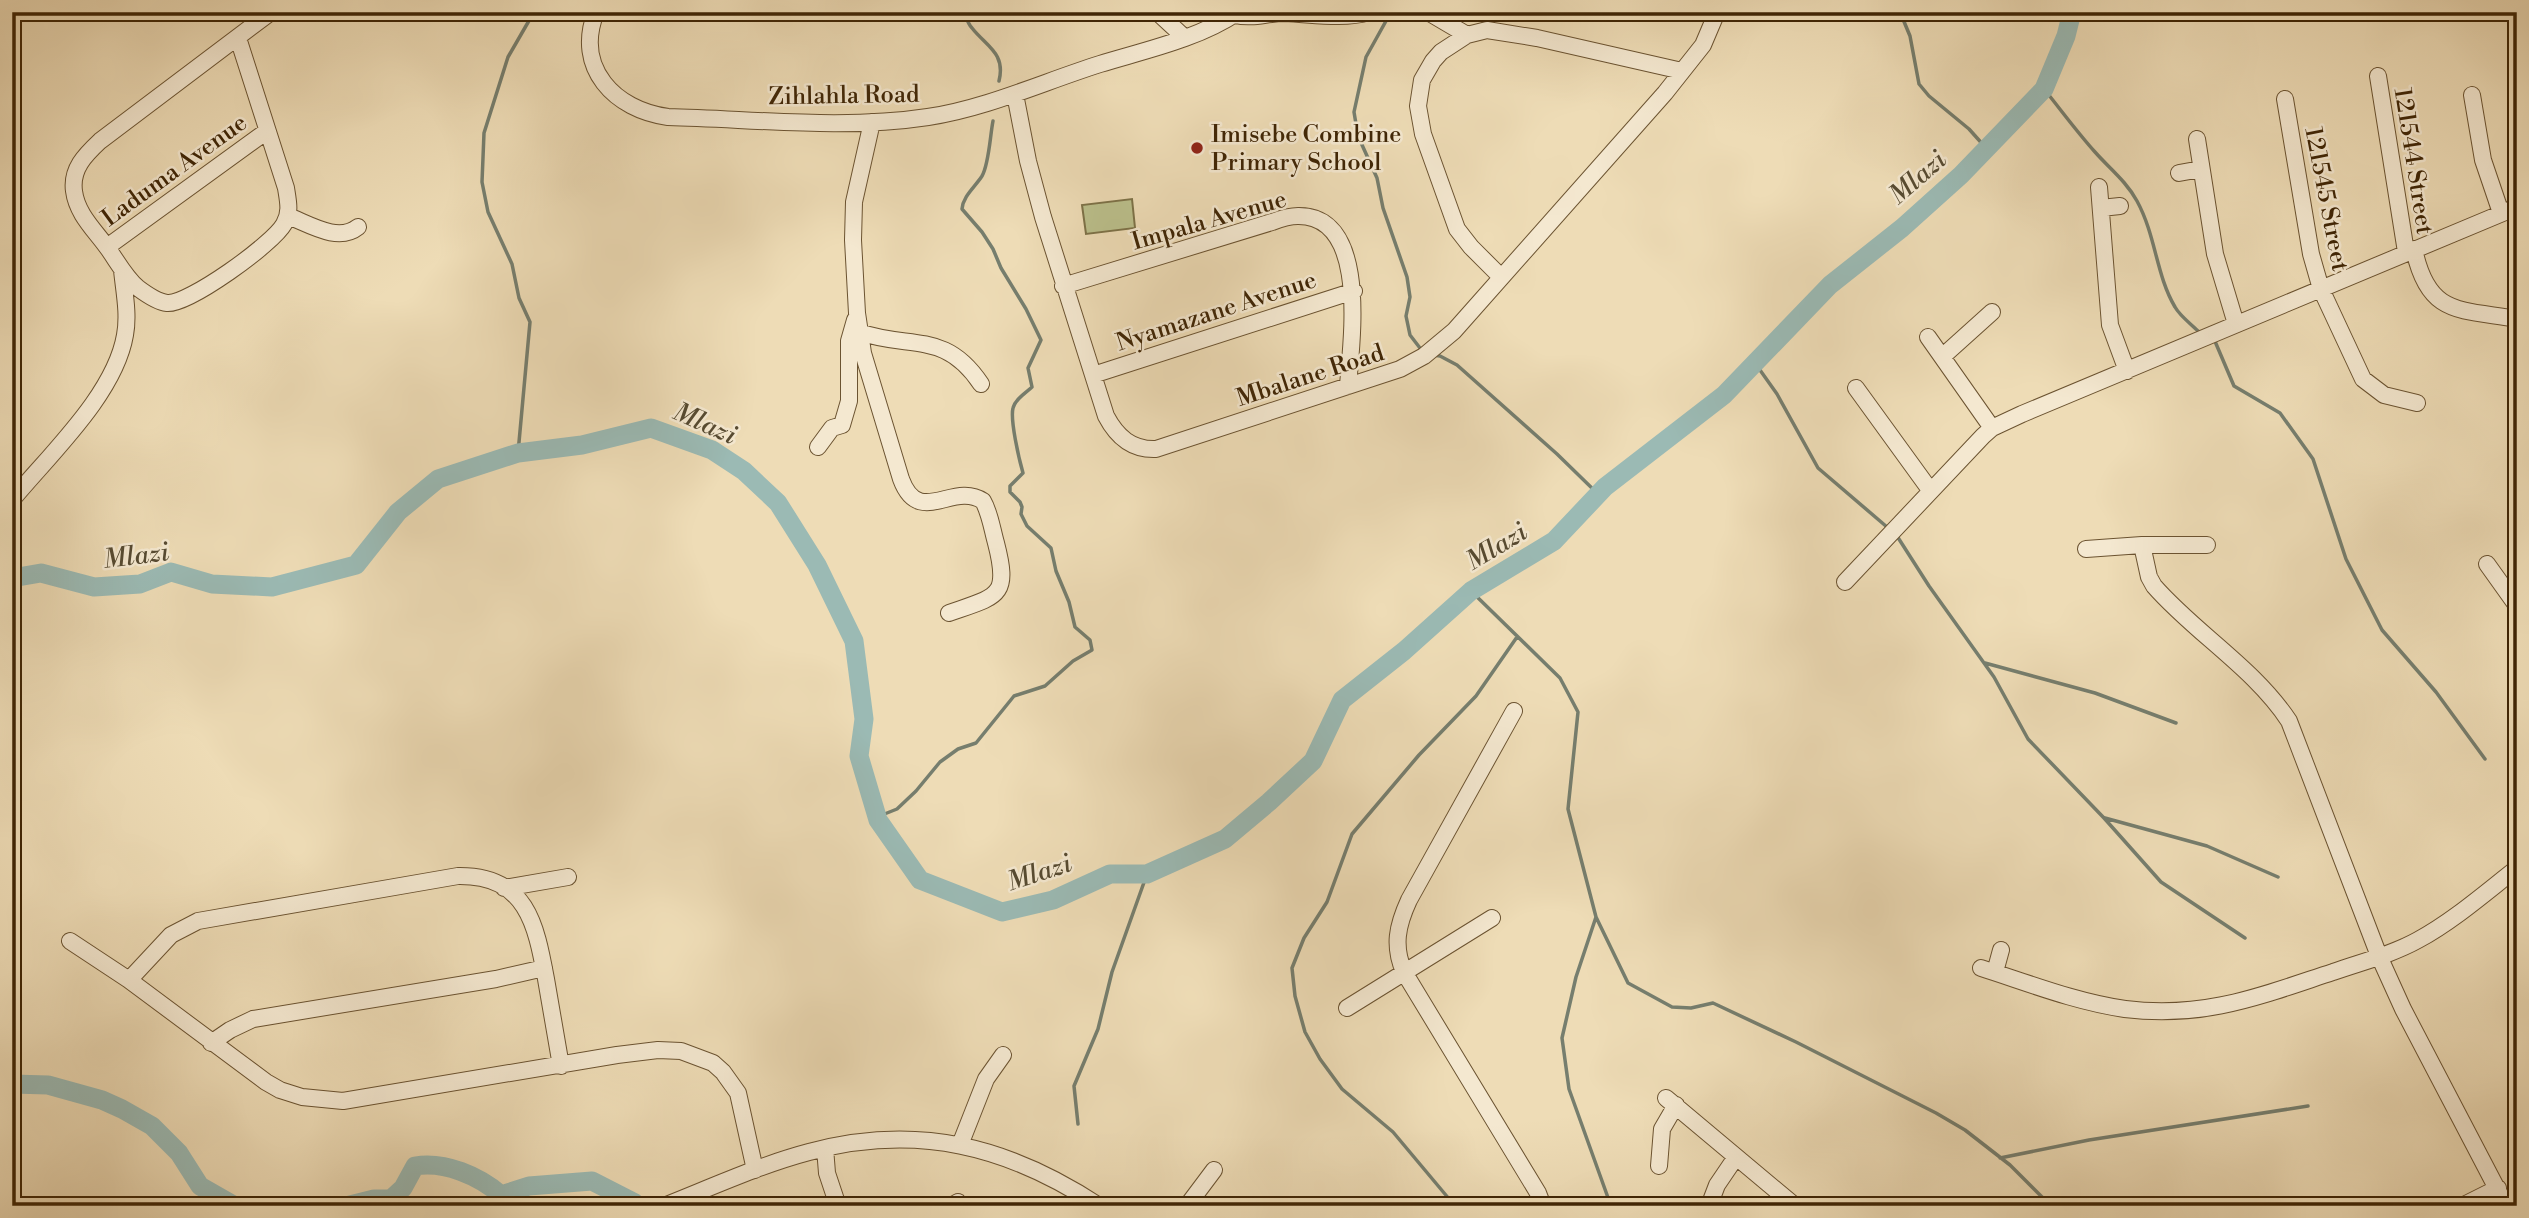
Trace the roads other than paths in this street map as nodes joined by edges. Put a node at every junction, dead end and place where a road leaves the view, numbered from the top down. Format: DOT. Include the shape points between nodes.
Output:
graph roads {
  1 [pos="271,12"];
  2 [pos="596,12"];
  3 [pos="1157,12"];
  4 [pos="1369,12"];
  5 [pos="1427,12"];
  6 [pos="1717,12"];
  7 [pos="1237,13"];
  8 [pos="1467,35"];
  9 [pos="1184,37"];
  10 [pos="238,38"];
  11 [pos="1682,71"];
  12 [pos="2378,76"];
  13 [pos="1015,94"];
  14 [pos="2472,95"];
  15 [pos="2284,99"];
  16 [pos="2305,115"];
  17 [pos="2288,117"];
  18 [pos="872,122"];
  19 [pos="267,131"];
  20 [pos="2197,139"];
  21 [pos="2201,169"];
  22 [pos="2179,173"];
  23 [pos="2099,187"];
  24 [pos="2120,206"];
  25 [pos="2101,208"];
  26 [pos="2509,210"];
  27 [pos="288,216"];
  28 [pos="358,227"];
  29 [pos="107,247"];
  30 [pos="2410,251"];
  31 [pos="122,270"];
  32 [pos="1501,277"];
  33 [pos="1063,286"];
  34 [pos="2321,289"];
  35 [pos="1354,291"];
  36 [pos="1992,312"];
  37 [pos="857,313"];
  38 [pos="2517,319"];
  39 [pos="2236,324"];
  40 [pos="859,331"];
  41 [pos="1928,337"];
  42 [pos="1941,357"];
  43 [pos="2127,371"];
  44 [pos="1093,375"];
  45 [pos="981,384"];
  46 [pos="1348,386"];
  47 [pos="1856,388"];
  48 [pos="2417,403"];
  49 [pos="1992,428"];
  50 [pos="818,447"];
  51 [pos="1930,490"];
  52 [pos="12,500"];
  53 [pos="2142,545"];
  54 [pos="2207,545"];
  55 [pos="2087,549"];
  56 [pos="2487,564"];
  57 [pos="1845,582"];
  58 [pos="2517,606"];
  59 [pos="949,613"];
  60 [pos="1514,710"];
  61 [pos="2517,868"];
  62 [pos="568,877"];
  63 [pos="504,888"];
  64 [pos="1492,918"];
  65 [pos="70,941"];
  66 [pos="2001,950"];
  67 [pos="2379,956"];
  68 [pos="544,968"];
  69 [pos="1404,972"];
  70 [pos="129,980"];
  71 [pos="1347,1008"];
  72 [pos="211,1043"];
  73 [pos="1003,1055"];
  74 [pos="561,1066"];
  75 [pos="960,1145"];
  76 [pos="825,1148"];
  77 [pos="1736,1157"];
  78 [pos="1660,1166"];
  79 [pos="1214,1170"];
  80 [pos="755,1171"];
  81 [pos="2498,1188"];
  82 [pos="664,1206"];
  83 [pos="838,1206"];
  84 [pos="1099,1206"];
  85 [pos="1187,1206"];
  86 [pos="1543,1206"];
  87 [pos="1709,1206"];
  88 [pos="1795,1206"];
  89 [pos="2462,1206"];
  90 [pos="2506,1206"];
  1 -- 10 [label="street"];
  2 -- 18 [label="street, Zihlahla Road" via="590,48 601,79 620,100 645,113"];
  3 -- 9 [label="street"];
  4 -- 7 [label="street" via="1250,18"];
  5 -- 8 [label="street"];
  6 -- 11 [label="street, Mbalane Road" via="1703,45"];
  7 -- 9 [label="street, Zihlahla Road"];
  8 -- 11 [label="street" via="1503,32"];
  8 -- 32 [label="street" via="1441,52 1426,70 1419,120 1457,229"];
  9 -- 13 [label="street, Zihlahla Road"];
  10 -- 19 [label="street"];
  10 -- 29 [label="street" via="109,134 76,169 74,191 79,209"];
  11 -- 32 [label="street, Mbalane Road"];
  12 -- 30 [label="street, 121544 Street"];
  13 -- 18 [label="street, Zihlahla Road" via="948,113"];
  13 -- 33 [label="street, Mbalane Road" via="1034,187"];
  14 -- 26 [label="street" via="2483,160"];
  15 -- 17 [label="street, 121545 Street"];
  16 -- 17 [label="street, 121545 Street"];
  17 -- 34 [label="street, 121545 Street"];
  18 -- 37 [label="street" via="854,202"];
  19 -- 27 [label="street" via="286,188"];
  19 -- 29 [label="street, Laduma Avenue"];
  20 -- 21 [label="street"];
  21 -- 22 [label="street"];
  21 -- 39 [label="street" via="2218,267"];
  23 -- 25 [label="street"];
  24 -- 25 [label="street"];
  25 -- 43 [label="street" via="2110,325"];
  26 -- 30 [label="street"];
  27 -- 28 [label="street" via="341,235"];
  27 -- 31 [label="street" via="272,238 181,301 154,298"];
  29 -- 31 [label="street"];
  30 -- 34 [label="street"];
  30 -- 38 [label="street, 121544 Street" via="2426,288 2437,299 2452,307"];
  31 -- 52 [label="street" via="125,335 111,373 95,401"];
  32 -- 46 [label="street, Mbalane Road" via="1454,331 1426,355 1401,369"];
  33 -- 35 [label="street, Impala Avenue" via="1299,216 1314,219 1334,233 1348,262"];
  33 -- 44 [label="street, Mbalane Road"];
  34 -- 39 [label="street"];
  34 -- 48 [label="street, 121545 Street" via="2362,379 2384,395"];
  35 -- 44 [label="street, Nyamazane Avenue"];
  35 -- 46 [label="street, Impala Avenue"];
  36 -- 42 [label="street"];
  37 -- 40 [label="street"];
  37 -- 50 [label="street" via="849,341 849,401 842,425 832,428"];
  39 -- 43 [label="street"];
  40 -- 45 [label="street" via="943,348 963,361"];
  40 -- 59 [label="street" via="908,494 926,503 971,495 987,507 1002,582 986,598"];
  41 -- 42 [label="street"];
  42 -- 49 [label="street"];
  43 -- 49 [label="street"];
  44 -- 46 [label="street, Mbalane Road" via="1112,428 1127,442 1147,449"];
  47 -- 51 [label="street"];
  49 -- 51 [label="street"];
  51 -- 57 [label="street"];
  53 -- 54 [label="street"];
  53 -- 55 [label="street"];
  53 -- 67 [label="street" via="2154,586 2253,680 2289,721"];
  56 -- 58 [label="street"];
  60 -- 69 [label="street" via="1403,912 1396,938"];
  61 -- 67 [label="street" via="2433,931"];
  62 -- 63 [label="street"];
  63 -- 68 [label="street" via="534,923"];
  63 -- 70 [label="street" via="458,876 198,921 171,935"];
  64 -- 69 [label="street"];
  65 -- 70 [label="street"];
  66 -- 67 [label="street" via="1988,970 2098,1004 2179,1012 2224,1007"];
  67 -- 81 [label="street"];
  68 -- 72 [label="street" via="270,1015 240,1024"];
  68 -- 74 [label="street"];
  69 -- 71 [label="street"];
  69 -- 86 [label="street"];
  70 -- 72 [label="street"];
  72 -- 74 [label="street" via="280,1090 322,1100 358,1099"];
  73 -- 75 [label="street" via="986,1079"];
  74 -- 80 [label="street" via="657,1050 704,1058 723,1072 738,1093"];
  75 -- 76 [label="street" via="894,1139"];
  75 -- 84 [label="street" via="1026,1164"];
  76 -- 80 [label="street"];
  76 -- 83 [label="street"];
  77 -- 78 [label="street" via="1671,1102 1662,1129"];
  77 -- 87 [label="street"];
  77 -- 88 [label="street"];
  79 -- 85 [label="street"];
  80 -- 82 [label="street"];
  81 -- 89 [label="street"];
  81 -- 90 [label="street"];
}
